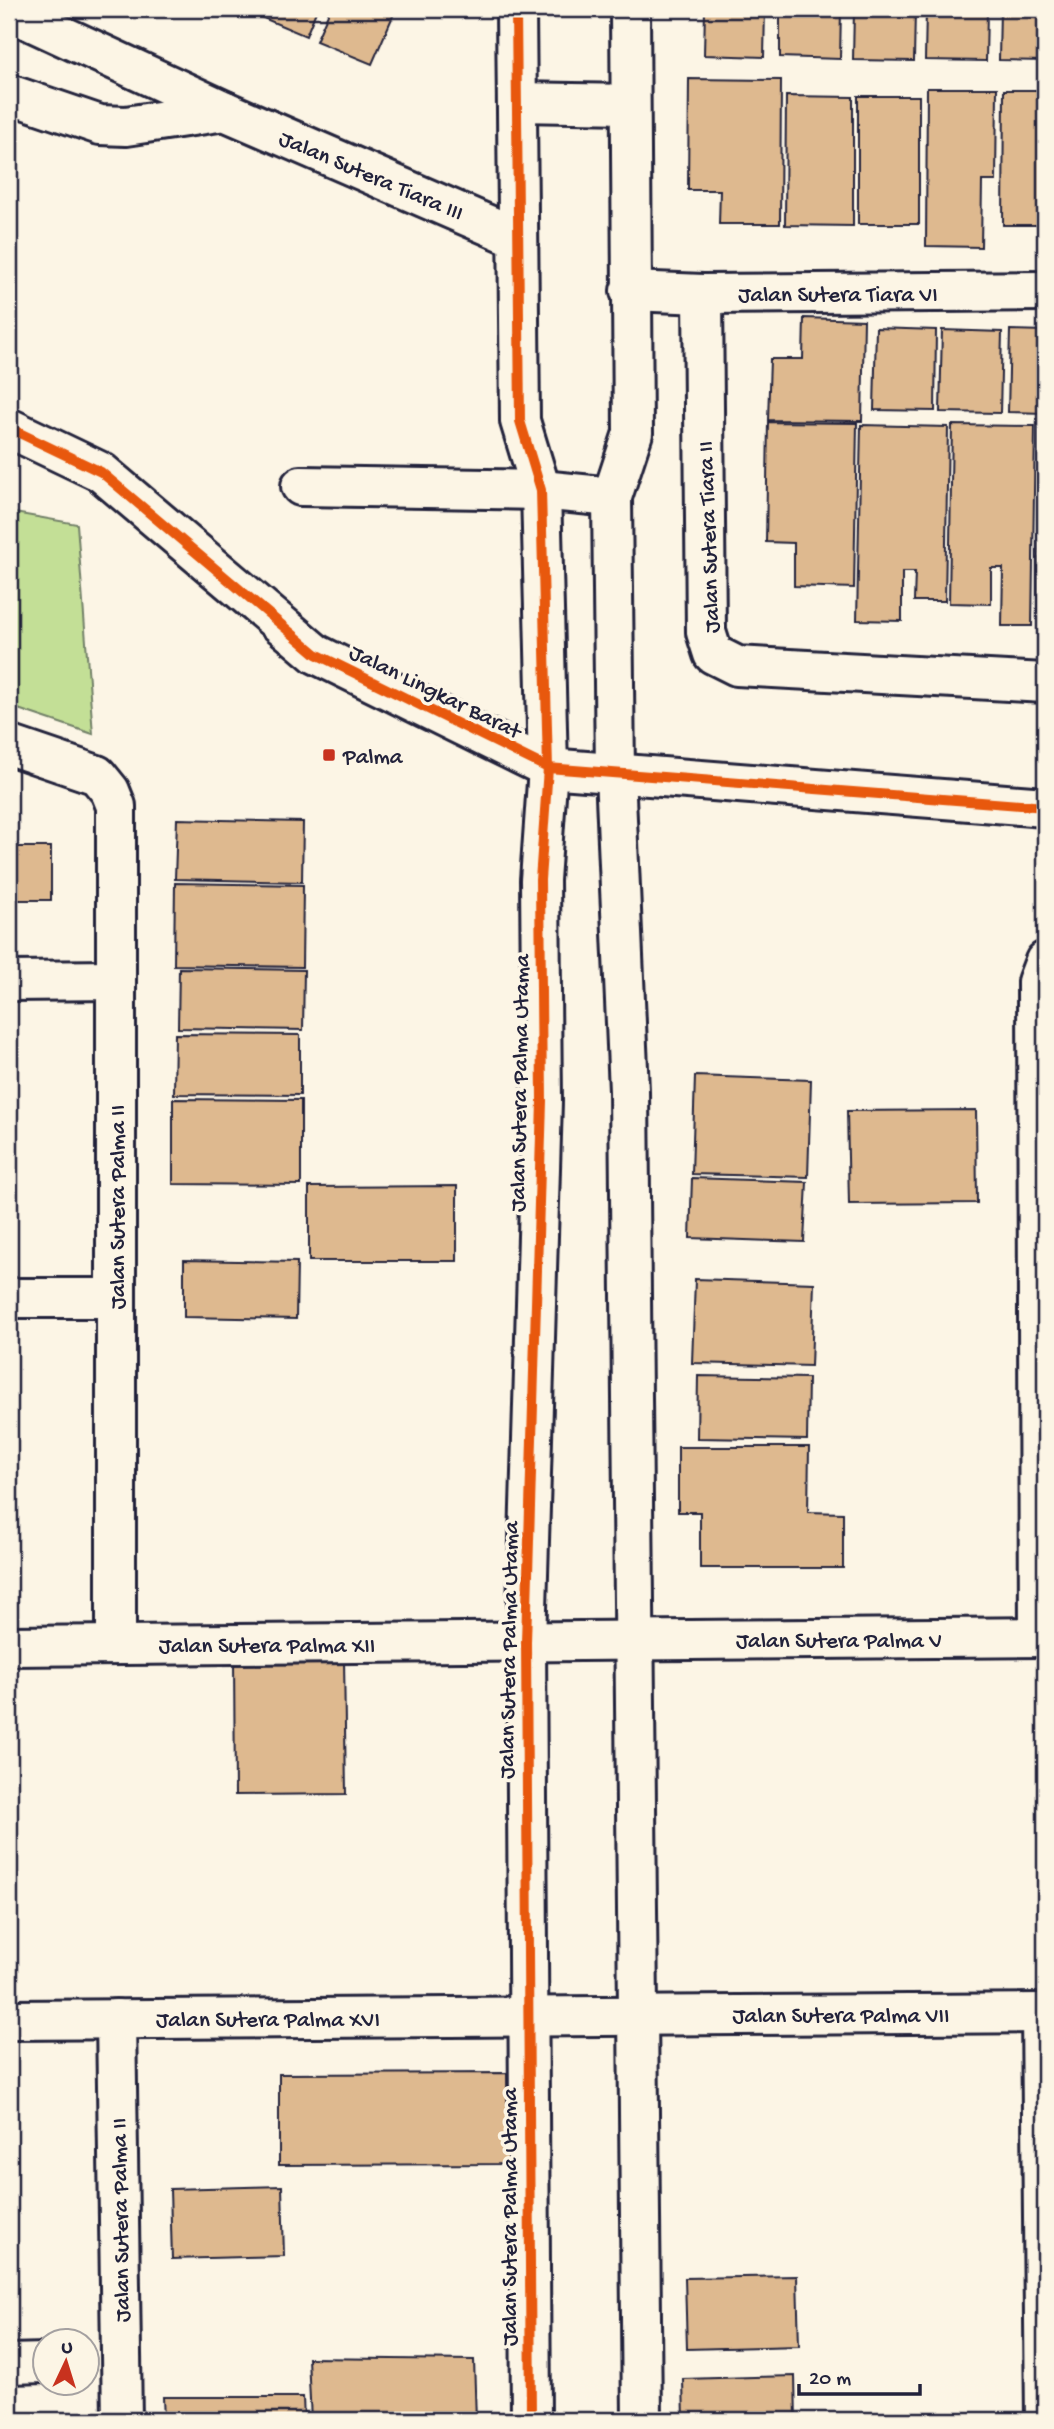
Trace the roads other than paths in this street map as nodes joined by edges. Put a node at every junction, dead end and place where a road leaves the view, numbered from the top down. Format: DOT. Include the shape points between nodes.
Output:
graph roads {
  1 [pos="516,9"];
  2 [pos="630,9"];
  3 [pos="9,11"];
  4 [pos="9,94"];
  5 [pos="517,102"];
  6 [pos="629,104"];
  7 [pos="225,111"];
  8 [pos="519,238"];
  9 [pos="630,291"];
  10 [pos="1045,291"];
  11 [pos="703,294"];
  12 [pos="9,428"];
  13 [pos="301,486"];
  14 [pos="541,490"];
  15 [pos="612,497"];
  16 [pos="1045,683"];
  17 [pos="9,745"];
  18 [pos="548,768"];
  19 [pos="615,774"];
  20 [pos="1045,807"];
  21 [pos="1044,962"];
  22 [pos="116,980"];
  23 [pos="9,981"];
  24 [pos="9,1298"];
  25 [pos="116,1298"];
  26 [pos="1042,1637"];
  27 [pos="633,1640"];
  28 [pos="526,1642"];
  29 [pos="116,1645"];
  30 [pos="9,1646"];
  31 [pos="1043,2013"];
  32 [pos="528,2016"];
  33 [pos="637,2016"];
  34 [pos="116,2019"];
  35 [pos="9,2020"];
  36 [pos="104,2362"];
  37 [pos="32,2363"];
  38 [pos="9,2364"];
  39 [pos="122,2420"];
  40 [pos="531,2420"];
  41 [pos="642,2420"];
  42 [pos="1045,2420"];
  1 -- 5 [label="street, Jalan Sutera Palma Utama"];
  2 -- 6 [label="street"];
  3 -- 7 [label="street, Jalan Sutera Tiara III"];
  4 -- 7 [label="street" via="100,125 126,126"];
  5 -- 6 [label="street"];
  5 -- 8 [label="street, Jalan Sutera Palma Utama"];
  6 -- 9 [label="street"];
  7 -- 8 [label="street, Jalan Sutera Tiara III"];
  8 -- 14 [label="street, Jalan Sutera Palma Utama" via="520,421"];
  9 -- 11 [label="street, Jalan Sutera Tiara VI"];
  9 -- 15 [label="street" via="633,433"];
  10 -- 11 [label="street, Jalan Sutera Tiara VI"];
  11 -- 16 [label="street, Jalan Sutera Tiara II" via="706,632 713,654 737,666"];
  12 -- 18 [label="street, Jalan Lingkar Barat" via="102,472 316,654"];
  13 -- 14 [label="street"];
  14 -- 15 [label="street"];
  14 -- 18 [label="street, Jalan Sutera Palma Utama"];
  15 -- 19 [label="street"];
  17 -- 22 [label="street, Jalan Sutera Palma II" via="97,775 110,790 116,806"];
  18 -- 19 [label="street, Jalan Lingkar Barat"];
  18 -- 28 [label="street, Jalan Sutera Palma Utama" via="540,880 542,1101"];
  19 -- 20 [label="street, Jalan Lingkar Barat"];
  19 -- 27 [label="street" via="629,1091"];
  21 -- 26 [label="street" via="1037,982"];
  22 -- 23 [label="street"];
  22 -- 25 [label="street, Jalan Sutera Palma II"];
  24 -- 25 [label="street"];
  25 -- 29 [label="street, Jalan Sutera Palma II"];
  26 -- 27 [label="street, Jalan Sutera Palma V"];
  27 -- 28 [label="street, Jalan Sutera Palma V"];
  27 -- 33 [label="street"];
  28 -- 29 [label="street, Jalan Sutera Palma XII"];
  28 -- 32 [label="street, Jalan Sutera Palma Utama"];
  29 -- 30 [label="street, Jalan Sutera Palma XII"];
  31 -- 33 [label="street, Jalan Sutera Palma VII"];
  31 -- 42 [label="street"];
  32 -- 33 [label="street, Jalan Sutera Palma VII"];
  32 -- 34 [label="street, Jalan Sutera Palma XVI"];
  32 -- 40 [label="street, Jalan Sutera Palma Utama"];
  33 -- 41 [label="street"];
  34 -- 35 [label="street, Jalan Sutera Palma XVI"];
  34 -- 36 [label="street, Jalan Sutera Palma II"];
  36 -- 39 [label="street, Jalan Sutera Palma II"];
  37 -- 38 [label="street"];
}
